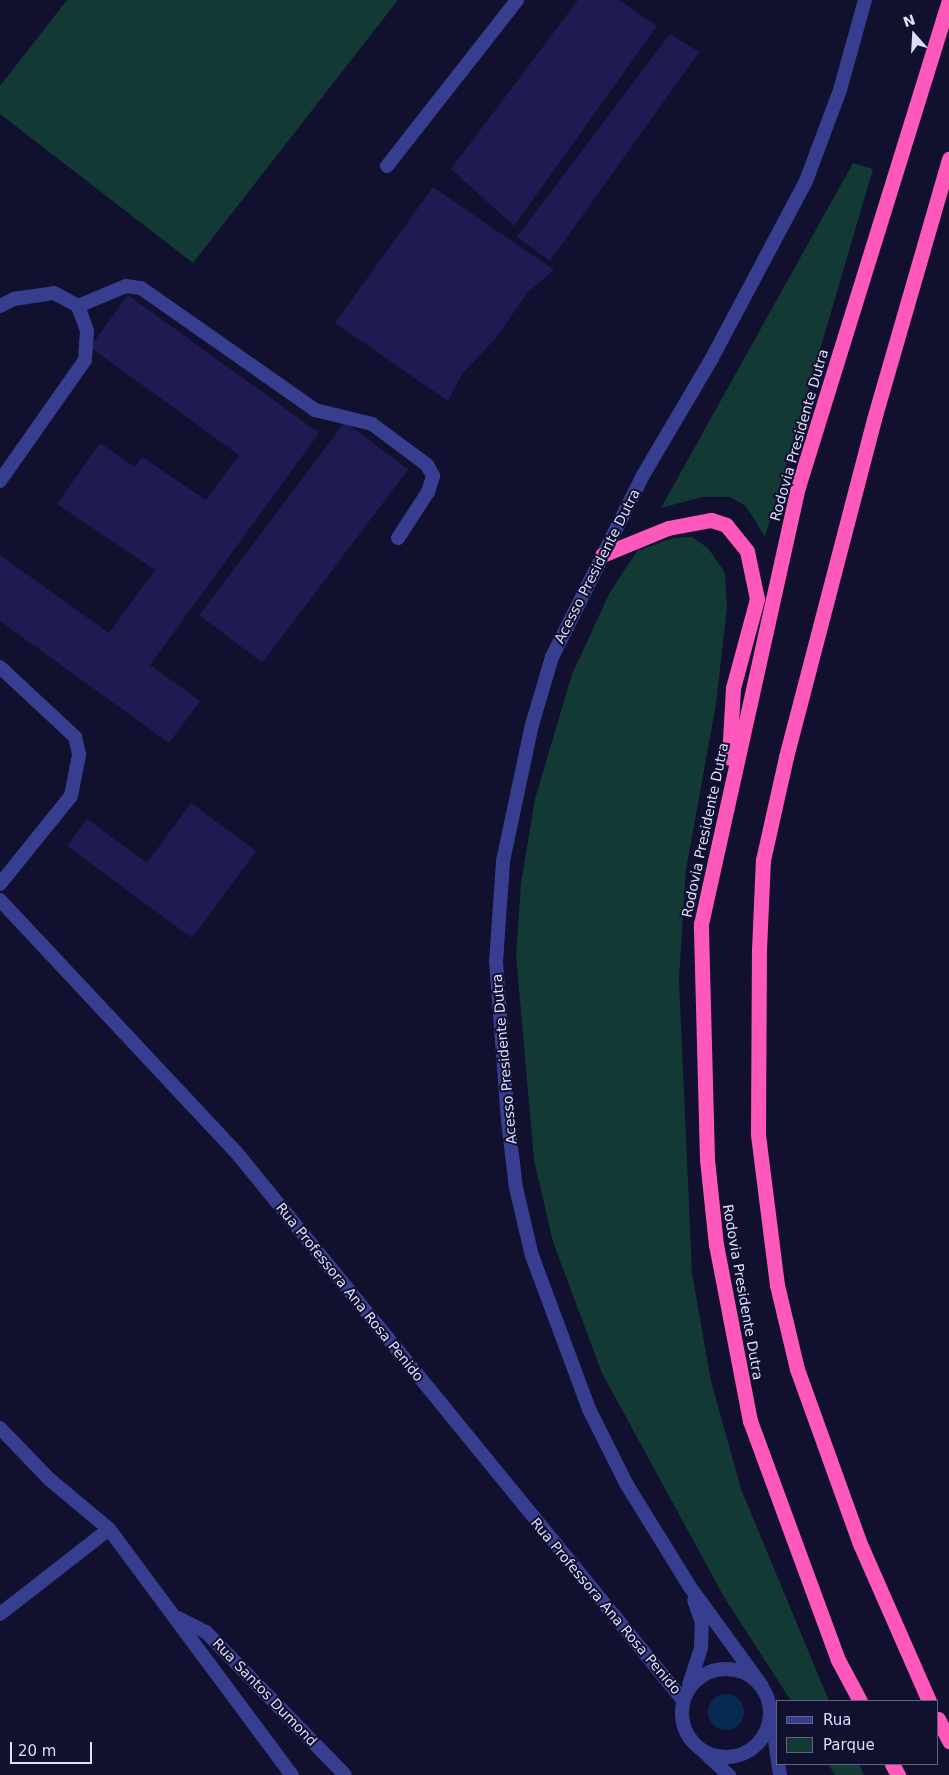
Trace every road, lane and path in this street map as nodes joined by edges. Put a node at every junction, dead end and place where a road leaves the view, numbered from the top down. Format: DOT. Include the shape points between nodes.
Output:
graph roads {
  1 [pos="517,0"];
  2 [pos="865,0"];
  3 [pos="949,0"];
  4 [pos="949,159"];
  5 [pos="387,166"];
  6 [pos="0,306"];
  7 [pos="78,306"];
  8 [pos="0,481"];
  9 [pos="398,538"];
  10 [pos="602,554"];
  11 [pos="0,667"];
  12 [pos="727,803"];
  13 [pos="0,884"];
  14 [pos="0,900"];
  15 [pos="0,1428"];
  16 [pos="110,1529"];
  17 [pos="690,1587"];
  18 [pos="0,1614"];
  19 [pos="178,1618"];
  20 [pos="762,1686"];
  21 [pos="685,1694"];
  22 [pos="859,1700"];
  23 [pos="928,1700"];
  24 [pos="770,1708"];
  25 [pos="939,1721"];
  26 [pos="949,1741"];
  27 [pos="698,1748"];
  28 [pos="776,1748"];
  29 [pos="292,1775"];
  30 [pos="345,1775"];
  31 [pos="730,1775"];
  1 -- 5 [label="street"];
  2 -- 10 [label="street, Acesso Presidente Dutra" via="840,90 806,181"];
  3 -- 12 [label="highway, Rodovia Presidente Dutra" via="798,487"];
  4 -- 23 [label="highway" via="874,419 786,757 763,860 759,950 758,1134 777,1285 797,1369 843,1498"];
  6 -- 7 [label="street" via="14,298 54,293"];
  7 -- 8 [label="street" via="87,331 85,360"];
  7 -- 9 [label="street" via="126,286 141,288 315,410 372,424 427,465 433,476 428,492"];
  10 -- 12 [label="highway" via="668,528 711,520 726,525 747,551 757,599 734,688"];
  10 -- 17 [label="street, Acesso Presidente Dutra" via="552,657 517,787 503,861 499,916 500,1044 516,1188 532,1256 589,1408 627,1485"];
  11 -- 13 [label="street" via="75,737 79,755 71,796"];
  12 -- 22 [label="highway, Rodovia Presidente Dutra" via="701,924 702,1087 716,1245 750,1421 838,1660"];
  14 -- 21 [label="street, Rua Professora Ana Rosa Penido" via="236,1152"];
  15 -- 16 [label="street" via="49,1478"];
  16 -- 18 [label="street"];
  16 -- 19 [label="street"];
  17 -- 20 [label="street"];
  17 -- 21 [label="street" via="702,1635 699,1658"];
  19 -- 29 [label="street"];
  19 -- 30 [label="street, Rua Santos Dumond" via="206,1632"];
  20 -- 21 [label="street, Rua Professora Ana Rosa Penido" via="733,1668 715,1669"];
  20 -- 24 [label="street"];
  21 -- 27 [label="street, Rua Professora Ana Rosa Penido" via="681,1718"];
  24 -- 27 [label="street" via="769,1723 754,1747 726,1757"];
  24 -- 28 [label="street"];
  25 -- 26 [label="highway"];
  27 -- 31 [label="street, Rua Professora Ana Rosa Penido"];
}
